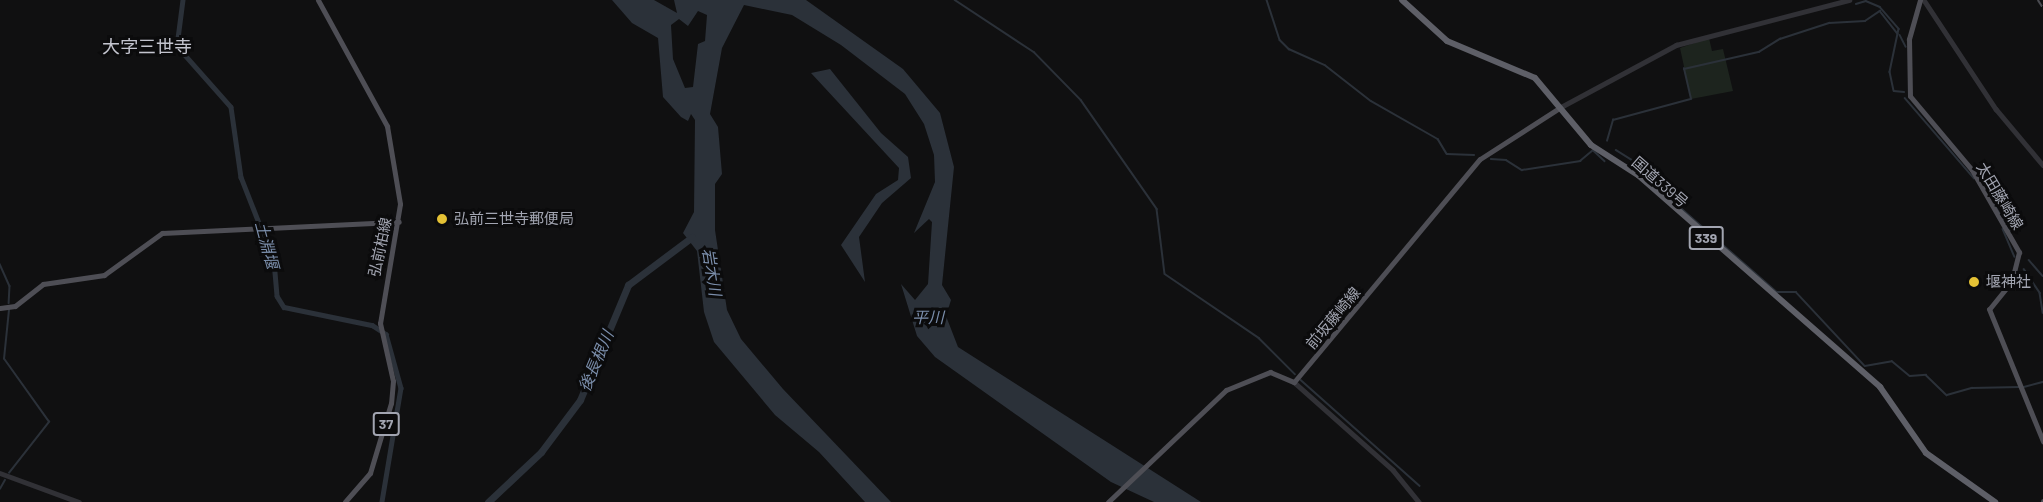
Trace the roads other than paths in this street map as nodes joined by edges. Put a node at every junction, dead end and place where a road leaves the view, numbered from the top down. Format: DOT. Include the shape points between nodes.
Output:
graph roads {
  1 [pos="318,0"];
  2 [pos="1402,0"];
  3 [pos="1849,0"];
  4 [pos="1922,0"];
  5 [pos="1559,108"];
  6 [pos="2043,165"];
  7 [pos="399,222"];
  8 [pos="0,308"];
  9 [pos="1294,382"];
  10 [pos="2043,441"];
  11 [pos="0,473"];
  12 [pos="80,502"];
  13 [pos="345,502"];
  14 [pos="1108,502"];
  15 [pos="1419,502"];
  16 [pos="1995,502"];
  1 -- 7 [label="main road, 弘前柏線 / 37" via="387,126 399,181"];
  2 -- 5 [label="highway, 国道339号 / 339" via="1447,41 1522,69"];
  3 -- 5 [label="street" via="1676,45"];
  4 -- 6 [label="street" via="1996,109"];
  4 -- 10 [label="main road, 太田藤崎線" via="1909,39 1910,96 1972,170 2019,252 2012,281 1989,309"];
  5 -- 9 [label="main road, 前坂藤崎線" via="1480,159"];
  5 -- 16 [label="highway, 国道339号 / 339" via="1591,145 1638,175 1880,387 1926,453"];
  7 -- 8 [label="main road" via="156,235 104,275 43,284 15,306"];
  7 -- 13 [label="main road, 弘前柏線 / 37" via="379,336 393,381 389,413 370,473"];
  9 -- 14 [label="main road" via="1270,372 1241,381 1209,403"];
  9 -- 15 [label="street" via="1393,470"];
  11 -- 12 [label="street"];
}
